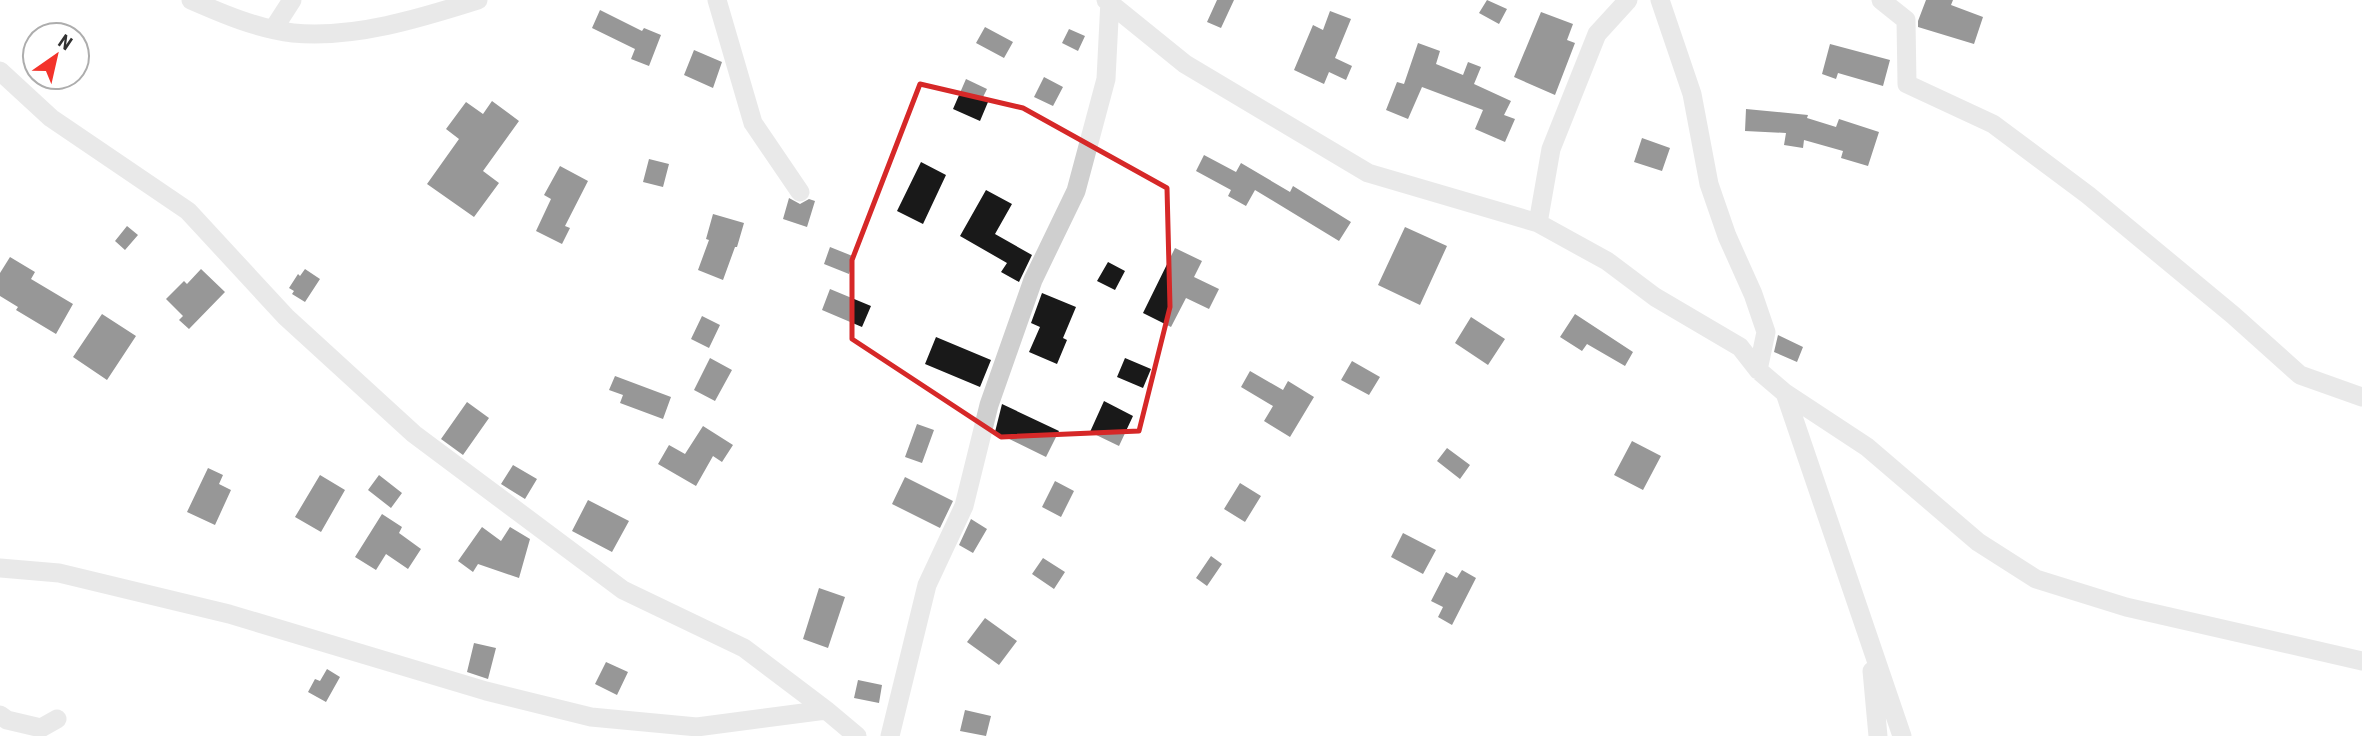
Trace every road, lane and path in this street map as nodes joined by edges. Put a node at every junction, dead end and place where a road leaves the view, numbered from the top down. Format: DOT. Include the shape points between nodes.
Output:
graph roads {
  1 [pos="191,0"];
  2 [pos="292,0"];
  3 [pos="478,0"];
  4 [pos="718,0"];
  5 [pos="1628,0"];
  6 [pos="1660,0"];
  7 [pos="1881,0"];
  8 [pos="1109,1"];
  9 [pos="274,28"];
  10 [pos="0,71"];
  11 [pos="800,192"];
  12 [pos="1538,223"];
  13 [pos="1758,370"];
  14 [pos="1785,393"];
  15 [pos="2362,397"];
  16 [pos="0,568"];
  17 [pos="1869,639"];
  18 [pos="2362,661"];
  19 [pos="826,710"];
  20 [pos="0,715"];
  21 [pos="57,719"];
  22 [pos="857,736"];
  23 [pos="890,736"];
  24 [pos="1878,736"];
  25 [pos="1902,736"];
  1 -- 9 [label="street"];
  2 -- 9 [label="street"];
  3 -- 9 [label="street" via="365,30 325,35"];
  4 -- 11 [label="street" via="753,123"];
  5 -- 12 [label="street" via="1597,34 1551,149"];
  6 -- 13 [label="street" via="1692,94 1709,184 1766,332"];
  7 -- 15 [label="street" via="1906,20 1907,84 2003,131 2088,195 2300,375"];
  8 -- 12 [label="street" via="1185,64 1368,173"];
  8 -- 23 [label="street" via="1106,79 1076,191 1034,280 989,405 964,506 926,585"];
  10 -- 19 [label="street" via="51,118 188,211 286,317 414,434 623,590 744,648"];
  12 -- 13 [label="street" via="1740,347"];
  13 -- 14 [label="street"];
  14 -- 17 [label="street"];
  14 -- 18 [label="street" via="1867,447 1978,542 2036,579 2126,607"];
  16 -- 19 [label="street" via="59,573 229,614 486,691 591,717 697,727"];
  17 -- 24 [label="street"];
  17 -- 25 [label="street"];
  19 -- 22 [label="street"];
  20 -- 21 [label="street" via="41,728"];
}
